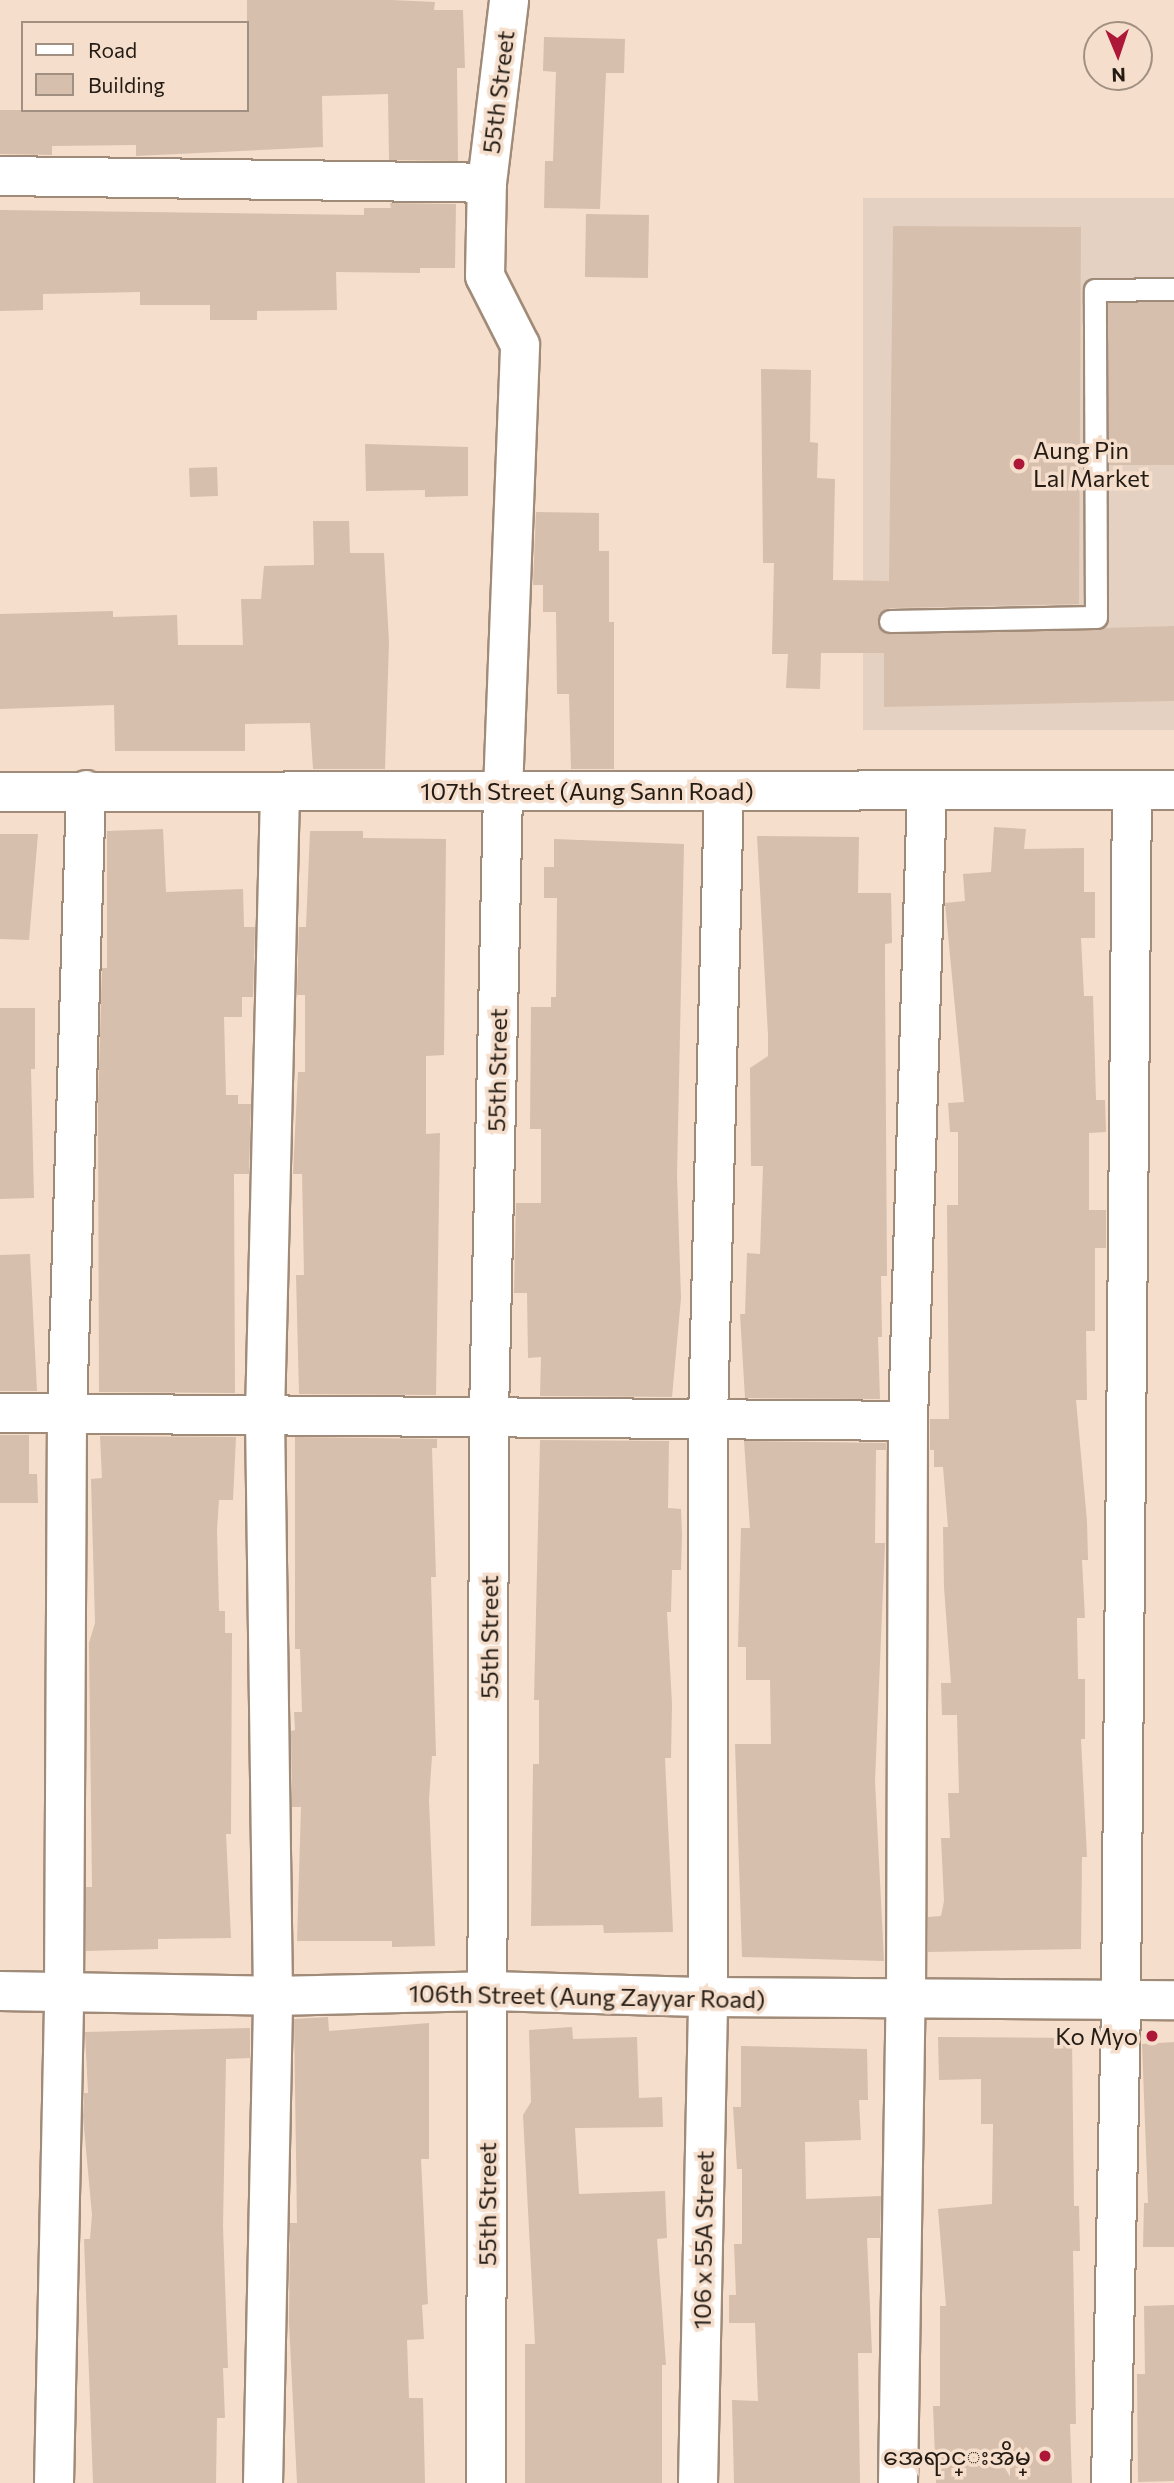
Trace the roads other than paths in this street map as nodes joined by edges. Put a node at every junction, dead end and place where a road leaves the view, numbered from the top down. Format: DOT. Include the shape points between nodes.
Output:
graph roads {
  1 [pos="509,0"];
  2 [pos="0,176"];
  3 [pos="487,183"];
  4 [pos="1174,289"];
  5 [pos="890,621"];
  6 [pos="86,790"];
  7 [pos="927,790"];
  8 [pos="1132,790"];
  9 [pos="1174,790"];
  10 [pos="503,791"];
  11 [pos="724,791"];
  12 [pos="0,792"];
  13 [pos="280,793"];
  14 [pos="0,1413"];
  15 [pos="67,1414"];
  16 [pos="489,1414"];
  17 [pos="265,1415"];
  18 [pos="708,1419"];
  19 [pos="908,1421"];
  20 [pos="64,1990"];
  21 [pos="0,1991"];
  22 [pos="488,1991"];
  23 [pos="273,1996"];
  24 [pos="708,1997"];
  25 [pos="906,1999"];
  26 [pos="1121,2000"];
  27 [pos="1174,2000"];
  28 [pos="54,2483"];
  29 [pos="263,2483"];
  30 [pos="486,2483"];
  31 [pos="698,2483"];
  32 [pos="898,2483"];
  33 [pos="1111,2483"];
  1 -- 3 [label="street, 55th Street"];
  2 -- 3 [label="street"];
  3 -- 10 [label="street, 55th Street" via="485,276 520,345"];
  4 -- 5 [label="lane" via="1095,290 1096,617"];
  6 -- 12 [label="street, 107th Street (Aung Sann Road)"];
  6 -- 13 [label="street, 107th Street (Aung Sann Road)"];
  6 -- 15 [label="street"];
  7 -- 8 [label="street, 107th Street (Aung Sann Road)"];
  7 -- 11 [label="street, 107th Street (Aung Sann Road)"];
  7 -- 19 [label="street"];
  8 -- 9 [label="street, 107th Street (Aung Sann Road)"];
  8 -- 26 [label="street"];
  10 -- 11 [label="street, 107th Street (Aung Sann Road)"];
  10 -- 13 [label="street, 107th Street (Aung Sann Road)"];
  10 -- 16 [label="street, 55th Street"];
  11 -- 18 [label="street, 106 x 55A Street"];
  13 -- 17 [label="street"];
  14 -- 15 [label="street"];
  15 -- 17 [label="street"];
  15 -- 20 [label="street"];
  16 -- 17 [label="street"];
  16 -- 18 [label="street"];
  16 -- 22 [label="street, 55th Street"];
  17 -- 23 [label="street"];
  18 -- 19 [label="street"];
  18 -- 24 [label="street, 106 x 55A Street"];
  19 -- 25 [label="street"];
  20 -- 21 [label="street, 106th Street (Aung Zayyar Road)"];
  20 -- 23 [label="street, 106th Street (Aung Zayyar Road)"];
  20 -- 28 [label="street"];
  22 -- 23 [label="street, 106th Street (Aung Zayyar Road)"];
  22 -- 24 [label="street, 106th Street (Aung Zayyar Road)"];
  22 -- 30 [label="street, 55th Street"];
  23 -- 29 [label="street"];
  24 -- 25 [label="street, 106th Street (Aung Zayyar Road)"];
  24 -- 31 [label="street, 106 x 55A Street"];
  25 -- 26 [label="street, 106th Street (Aung Zayyar Road)"];
  25 -- 32 [label="street"];
  26 -- 27 [label="street, 106th Street (Aung Zayyar Road)"];
  26 -- 33 [label="street"];
}
